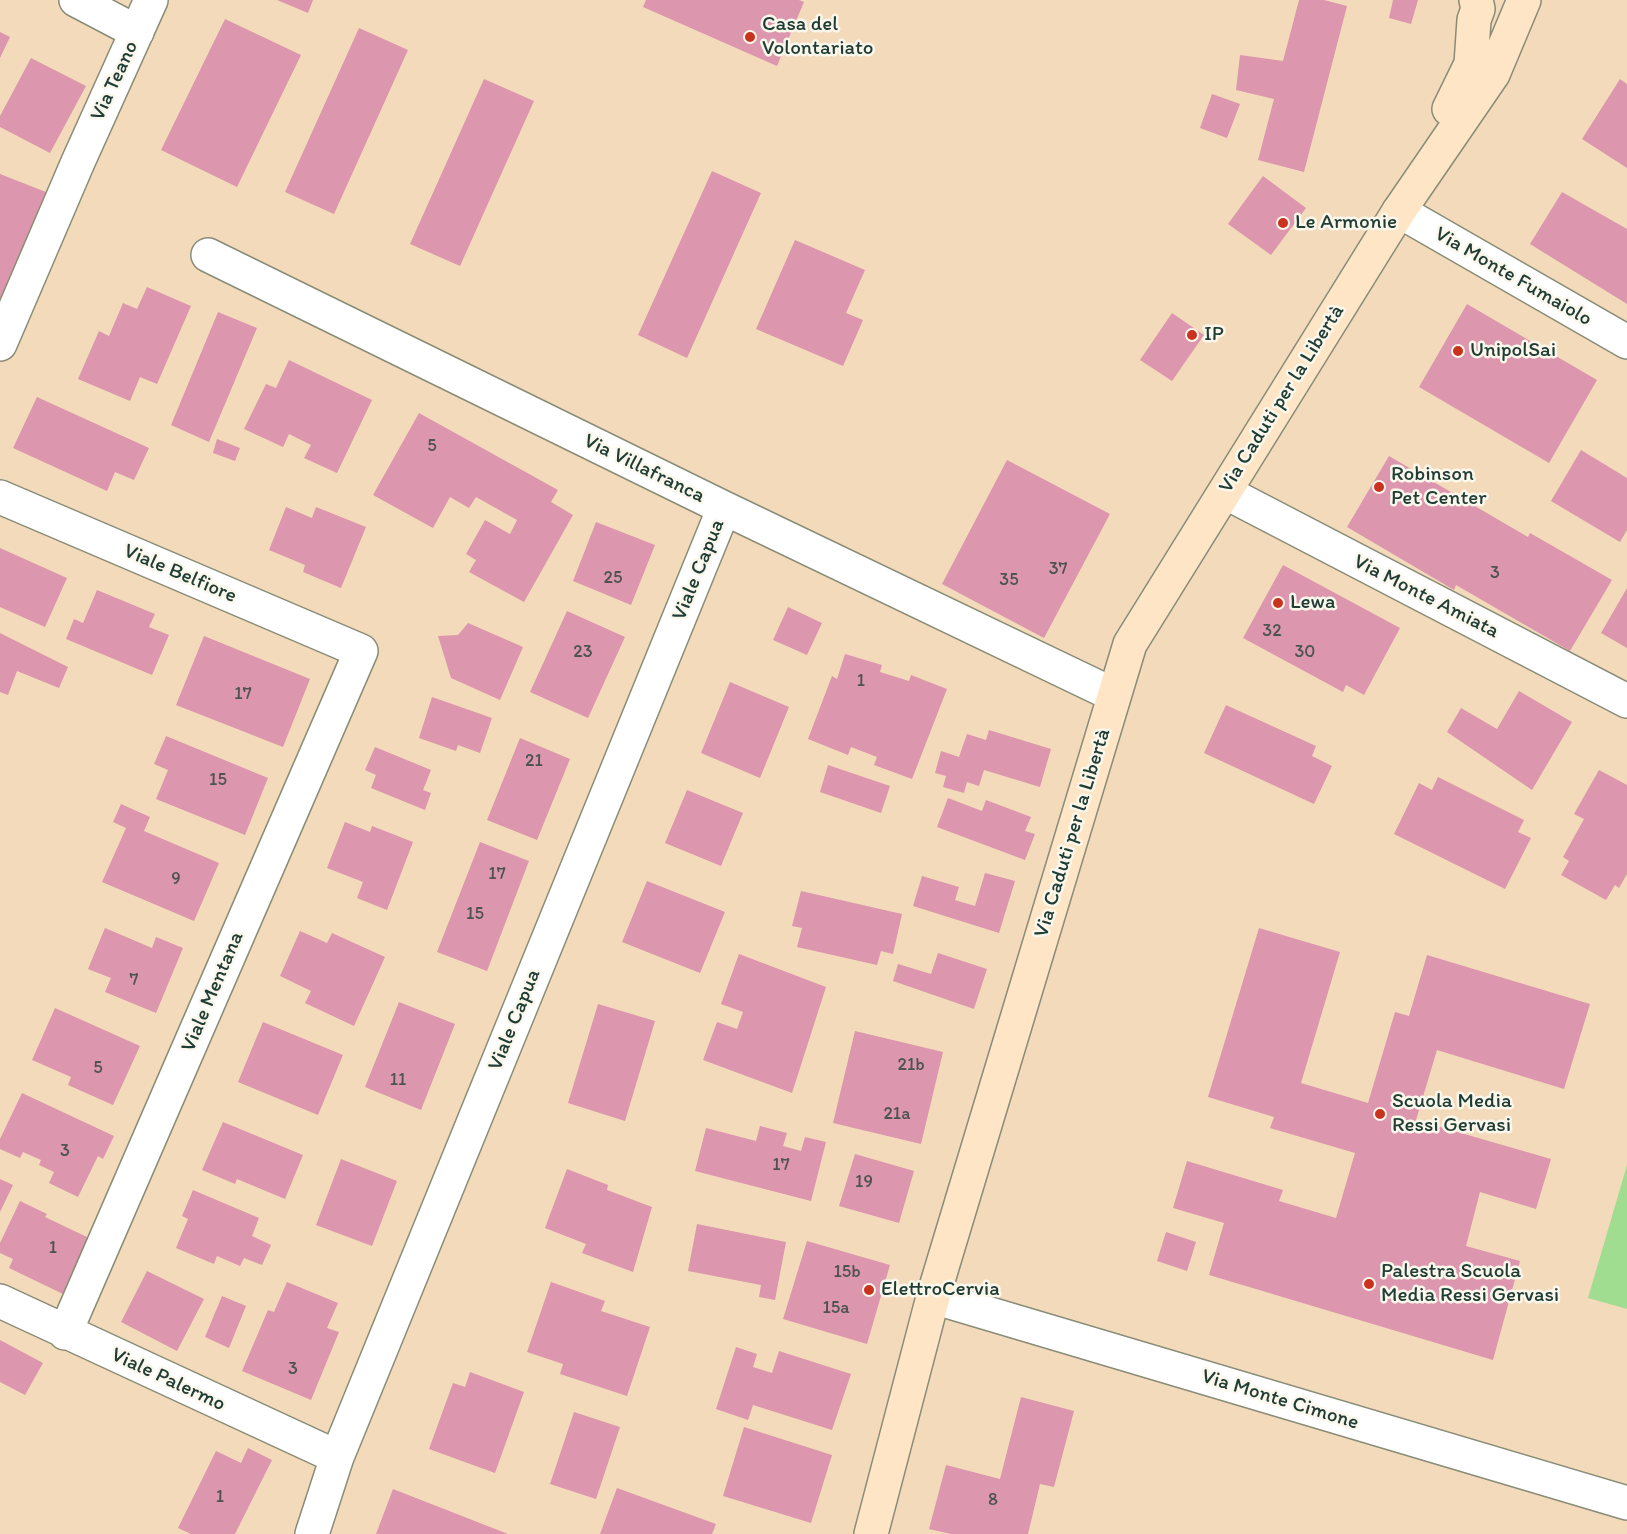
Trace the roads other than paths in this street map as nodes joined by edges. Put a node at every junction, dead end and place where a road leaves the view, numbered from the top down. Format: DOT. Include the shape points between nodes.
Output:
graph roads {
  1 [pos="76,0"];
  2 [pos="151,0"];
  3 [pos="1476,0"];
  4 [pos="1524,0"];
  5 [pos="137,32"];
  6 [pos="1405,201"];
  7 [pos="208,255"];
  8 [pos="1627,342"];
  9 [pos="0,344"];
  10 [pos="1225,492"];
  11 [pos="0,497"];
  12 [pos="724,508"];
  13 [pos="361,651"];
  14 [pos="1114,695"];
  15 [pos="1627,701"];
  16 [pos="933,1297"];
  17 [pos="0,1301"];
  18 [pos="65,1333"];
  19 [pos="337,1457"];
  20 [pos="1627,1503"];
  21 [pos="312,1534"];
  22 [pos="871,1534"];
  1 -- 5 [label="street"];
  2 -- 5 [label="street, Via Teano"];
  3 -- 6 [label="street, Via Caduti per la Libertà" via="1470,64"];
  4 -- 6 [label="street, Via Caduti per la Libertà" via="1493,74"];
  5 -- 9 [label="street, Via Teano"];
  6 -- 8 [label="street, Via Monte Fumaiolo"];
  6 -- 10 [label="street, Via Caduti per la Libertà"];
  7 -- 12 [label="street, Via Villafranca"];
  10 -- 14 [label="street, Via Caduti per la Libertà" via="1130,644"];
  10 -- 15 [label="street, Via Monte Amiata"];
  11 -- 13 [label="street, Viale Belfiore"];
  12 -- 14 [label="street, Via Villafranca"];
  12 -- 19 [label="street, Viale Capua"];
  13 -- 18 [label="street, Viale Mentana"];
  14 -- 16 [label="street, Via Caduti per la Libertà"];
  16 -- 20 [label="street, Via Monte Cimone"];
  16 -- 22 [label="street, Via Caduti per la Libertà"];
  17 -- 18 [label="street, Viale Palermo"];
  18 -- 19 [label="street, Viale Palermo"];
  19 -- 21 [label="street, Viale Capua"];
}
